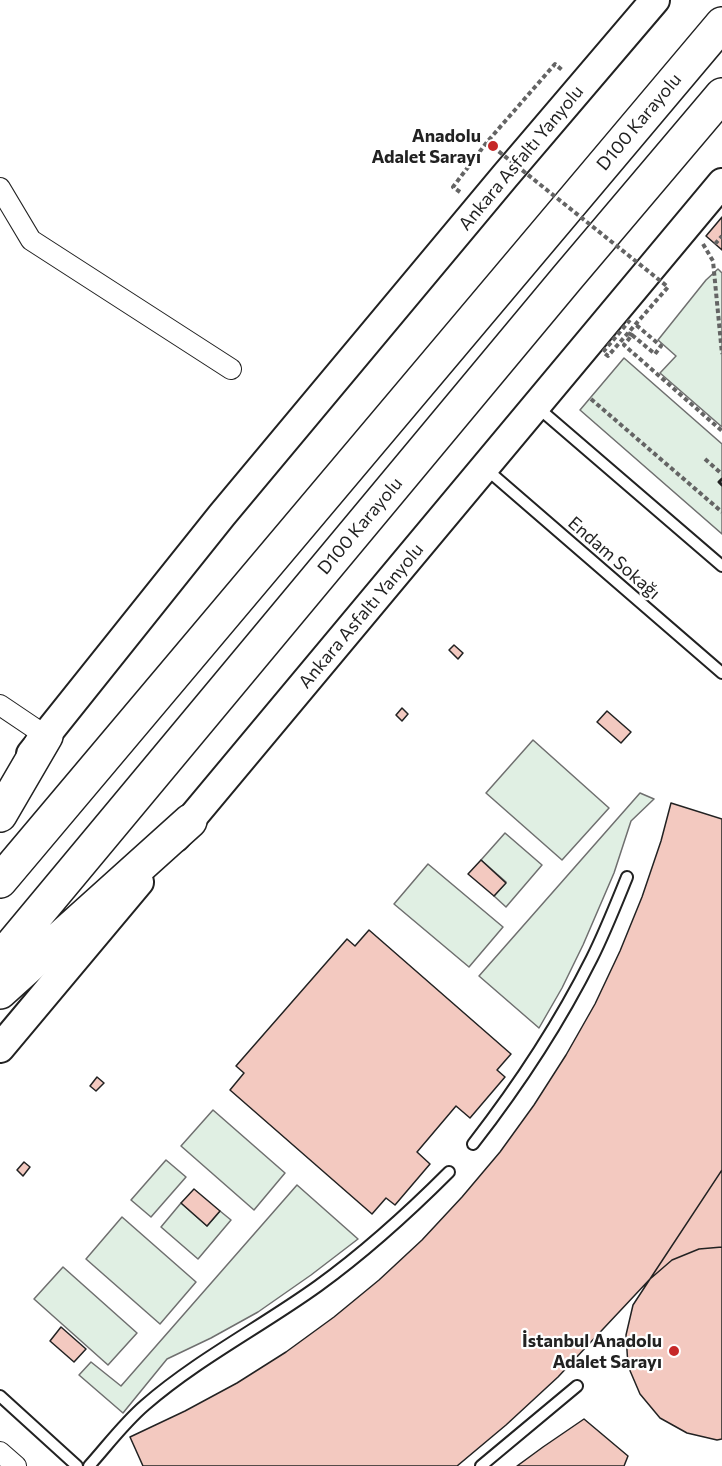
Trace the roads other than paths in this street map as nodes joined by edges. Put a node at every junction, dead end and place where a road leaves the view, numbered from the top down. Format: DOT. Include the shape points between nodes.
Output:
graph roads {
  1 [pos="655,0"];
  2 [pos="722,24"];
  3 [pos="722,95"];
  4 [pos="722,183"];
  5 [pos="0,188"];
  6 [pos="231,369"];
  7 [pos="536,406"];
  8 [pos="484,468"];
  9 [pos="722,566"];
  10 [pos="722,673"];
  11 [pos="0,705"];
  12 [pos="46,736"];
  13 [pos="0,790"];
  14 [pos="0,815"];
  15 [pos="190,821"];
  16 [pos="627,877"];
  17 [pos="0,881"];
  18 [pos="0,959"];
  19 [pos="0,992"];
  20 [pos="0,1048"];
  21 [pos="473,1144"];
  22 [pos="448,1172"];
  23 [pos="577,1386"];
  24 [pos="0,1396"];
  25 [pos="0,1452"];
  26 [pos="16,1466"];
  27 [pos="76,1466"];
  28 [pos="89,1466"];
  29 [pos="481,1466"];
  1 -- 12 [label="main road, Ankara Asfaltı Yanyolu" via="222,515"];
  2 -- 17 [label="highway, D100 Karayolu"];
  3 -- 18 [label="highway, D100 Karayolu"];
  4 -- 7 [label="main road, Ankara Asfaltı Yanyolu"];
  5 -- 6 [label="street" via="31,240"];
  7 -- 8 [label="main road, Ankara Asfaltı Yanyolu"];
  7 -- 9 [label="lane"];
  8 -- 10 [label="lane, Endam Sokağı"];
  8 -- 15 [label="main road, Ankara Asfaltı Yanyolu"];
  11 -- 12 [label="street"];
  12 -- 13 [label="main road, Ankara Asfaltı Yanyolu"];
  12 -- 14 [label="highway"];
  15 -- 19 [label="highway"];
  15 -- 20 [label="main road, Ankara Asfaltı Yanyolu"];
  16 -- 21 [label="lane" via="570,999 523,1076"];
  22 -- 28 [label="lane" via="348,1264 191,1369 143,1406"];
  23 -- 29 [label="lane"];
  24 -- 27 [label="lane"];
  25 -- 26 [label="street"];
}
